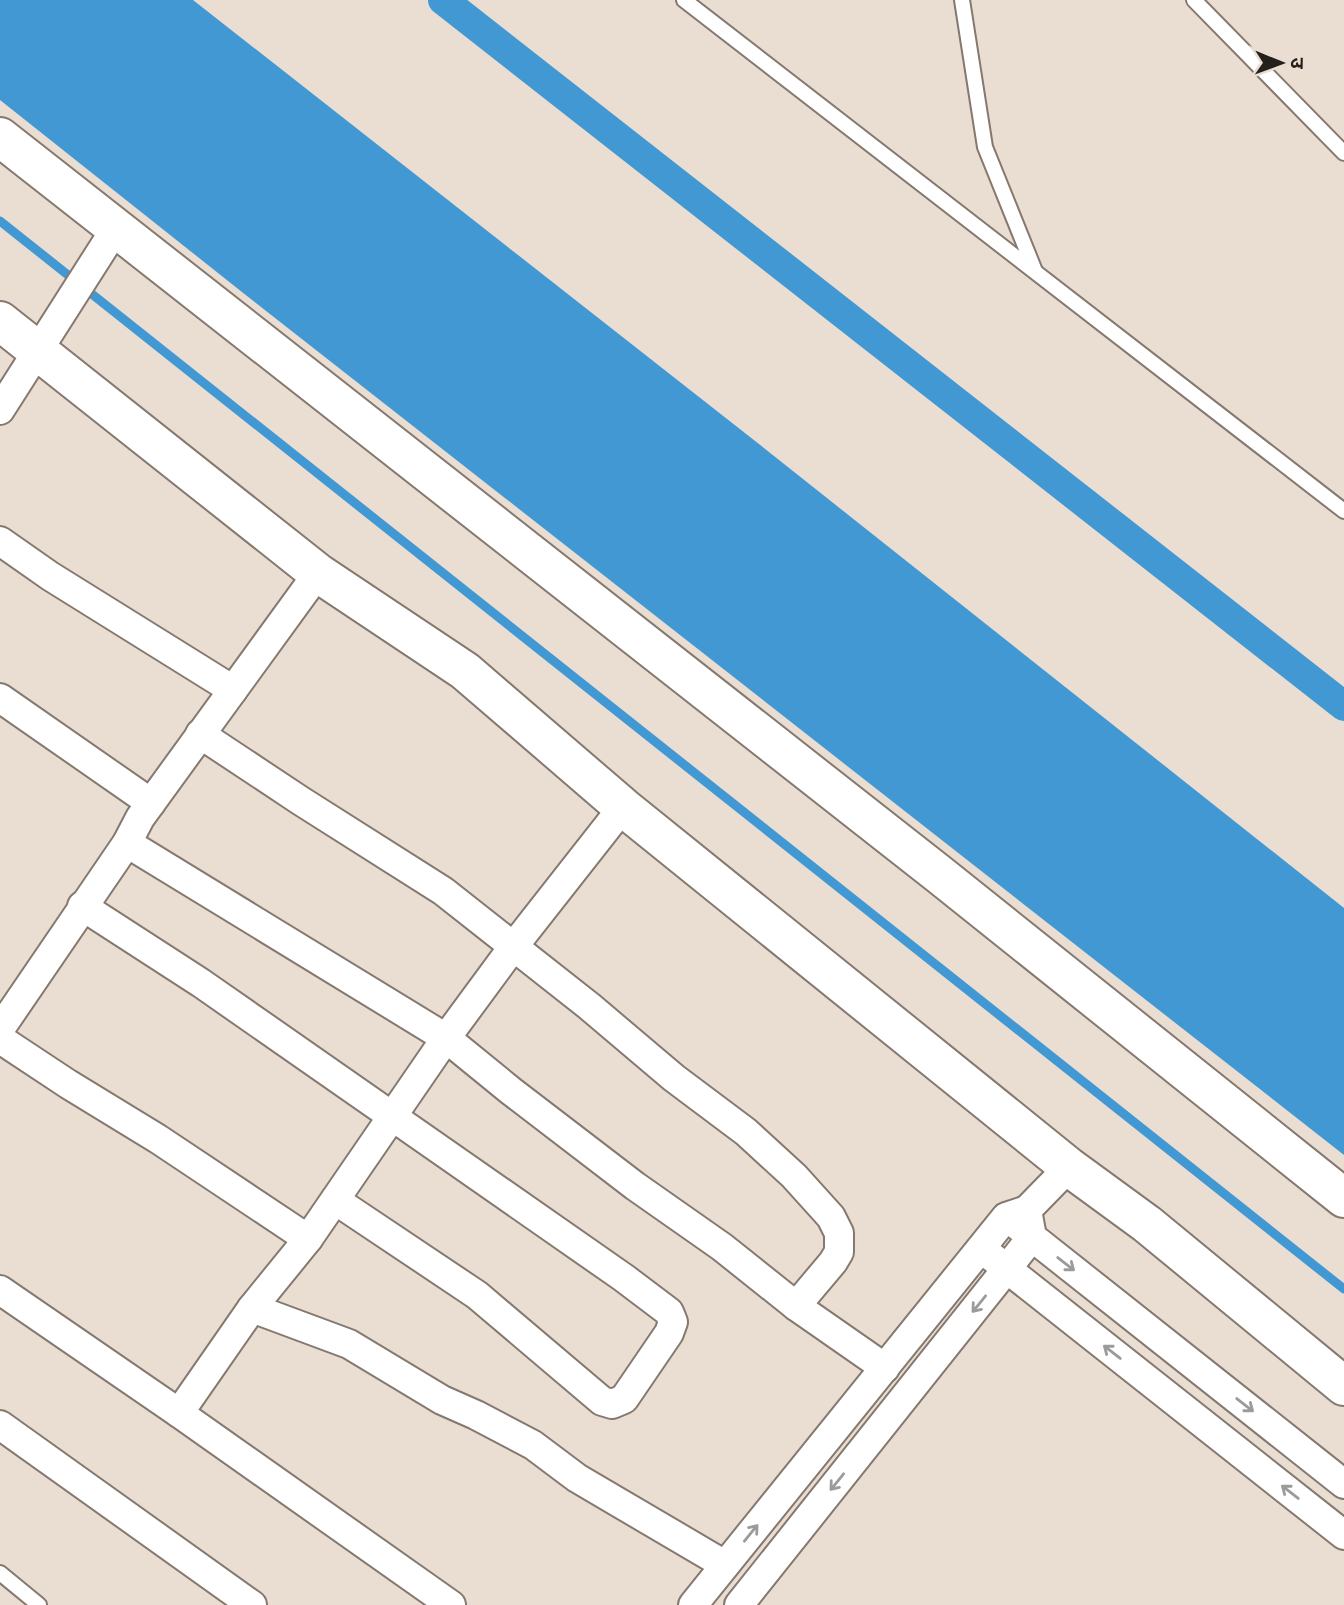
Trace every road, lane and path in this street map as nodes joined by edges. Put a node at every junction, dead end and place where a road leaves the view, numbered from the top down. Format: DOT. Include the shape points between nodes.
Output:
graph roads {
  1 [pos="684,0"];
  2 [pos="962,0"];
  3 [pos="1194,0"];
  4 [pos="0,137"];
  5 [pos="1344,153"];
  6 [pos="108,239"];
  7 [pos="1036,272"];
  8 [pos="0,321"];
  9 [pos="46,338"];
  10 [pos="0,410"];
  11 [pos="1344,511"];
  12 [pos="0,541"];
  13 [pos="318,573"];
  14 [pos="233,690"];
  15 [pos="0,698"];
  16 [pos="200,734"];
  17 [pos="151,803"];
  18 [pos="623,807"];
  19 [pos="127,843"];
  20 [pos="82,906"];
  21 [pos="513,947"];
  22 [pos="0,1029"];
  23 [pos="446,1038"];
  24 [pos="0,1039"];
  25 [pos="392,1116"];
  26 [pos="1069,1167"];
  27 [pos="1344,1198"];
  28 [pos="335,1200"];
  29 [pos="1022,1222"];
  30 [pos="308,1239"];
  31 [pos="981,1248"];
  32 [pos="1006,1269"];
  33 [pos="0,1290"];
  34 [pos="796,1306"];
  35 [pos="252,1308"];
  36 [pos="885,1368"];
  37 [pos="1344,1386"];
  38 [pos="179,1413"];
  39 [pos="0,1425"];
  40 [pos="1344,1484"];
  41 [pos="1344,1535"];
  42 [pos="725,1565"];
  43 [pos="0,1573"];
  44 [pos="39,1605"];
  45 [pos="252,1605"];
  46 [pos="451,1605"];
  47 [pos="693,1605"];
  48 [pos="739,1605"];
  1 -- 7 [label="lane"];
  2 -- 7 [label="lane" via="985,147"];
  3 -- 5 [label="lane"];
  4 -- 6 [label="street"];
  6 -- 9 [label="street"];
  6 -- 27 [label="street" via="940,875"];
  7 -- 11 [label="lane"];
  8 -- 9 [label="street"];
  9 -- 10 [label="street"];
  9 -- 13 [label="street"];
  12 -- 14 [label="street"];
  13 -- 14 [label="street"];
  13 -- 18 [label="street" via="465,671"];
  14 -- 16 [label="street"];
  15 -- 17 [label="street"];
  16 -- 17 [label="street"];
  16 -- 21 [label="street" via="443,891"];
  17 -- 19 [label="street"];
  18 -- 21 [label="street"];
  18 -- 26 [label="street"];
  19 -- 20 [label="street"];
  19 -- 23 [label="street"];
  20 -- 22 [label="street"];
  20 -- 25 [label="street" via="201,982"];
  21 -- 23 [label="street"];
  21 -- 34 [label="street" via="746,1132 831,1217 839,1233 839,1252"];
  23 -- 25 [label="street"];
  23 -- 34 [label="street"];
  24 -- 30 [label="street"];
  25 -- 28 [label="street"];
  25 -- 28 [label="street" via="669,1312 673,1322 662,1344 624,1399 612,1404 602,1401 477,1295"];
  26 -- 29 [label="street"];
  26 -- 37 [label="street" via="1147,1224"];
  28 -- 30 [label="street"];
  29 -- 31 [label="street"];
  29 -- 32 [label="street"];
  29 -- 40 [label="street, one-way"];
  30 -- 35 [label="street"];
  31 -- 32 [label="street"];
  31 -- 36 [label="street"];
  41 -- 32 [label="street, one-way"];
  32 -- 48 [label="street, one-way"];
  33 -- 38 [label="street"];
  34 -- 36 [label="street"];
  35 -- 38 [label="street"];
  35 -- 42 [label="street" via="349,1344 442,1400 533,1445 577,1478"];
  42 -- 36 [label="street, one-way"];
  38 -- 46 [label="street"];
  39 -- 45 [label="street"];
  42 -- 47 [label="street"];
  43 -- 44 [label="lane"];
}
